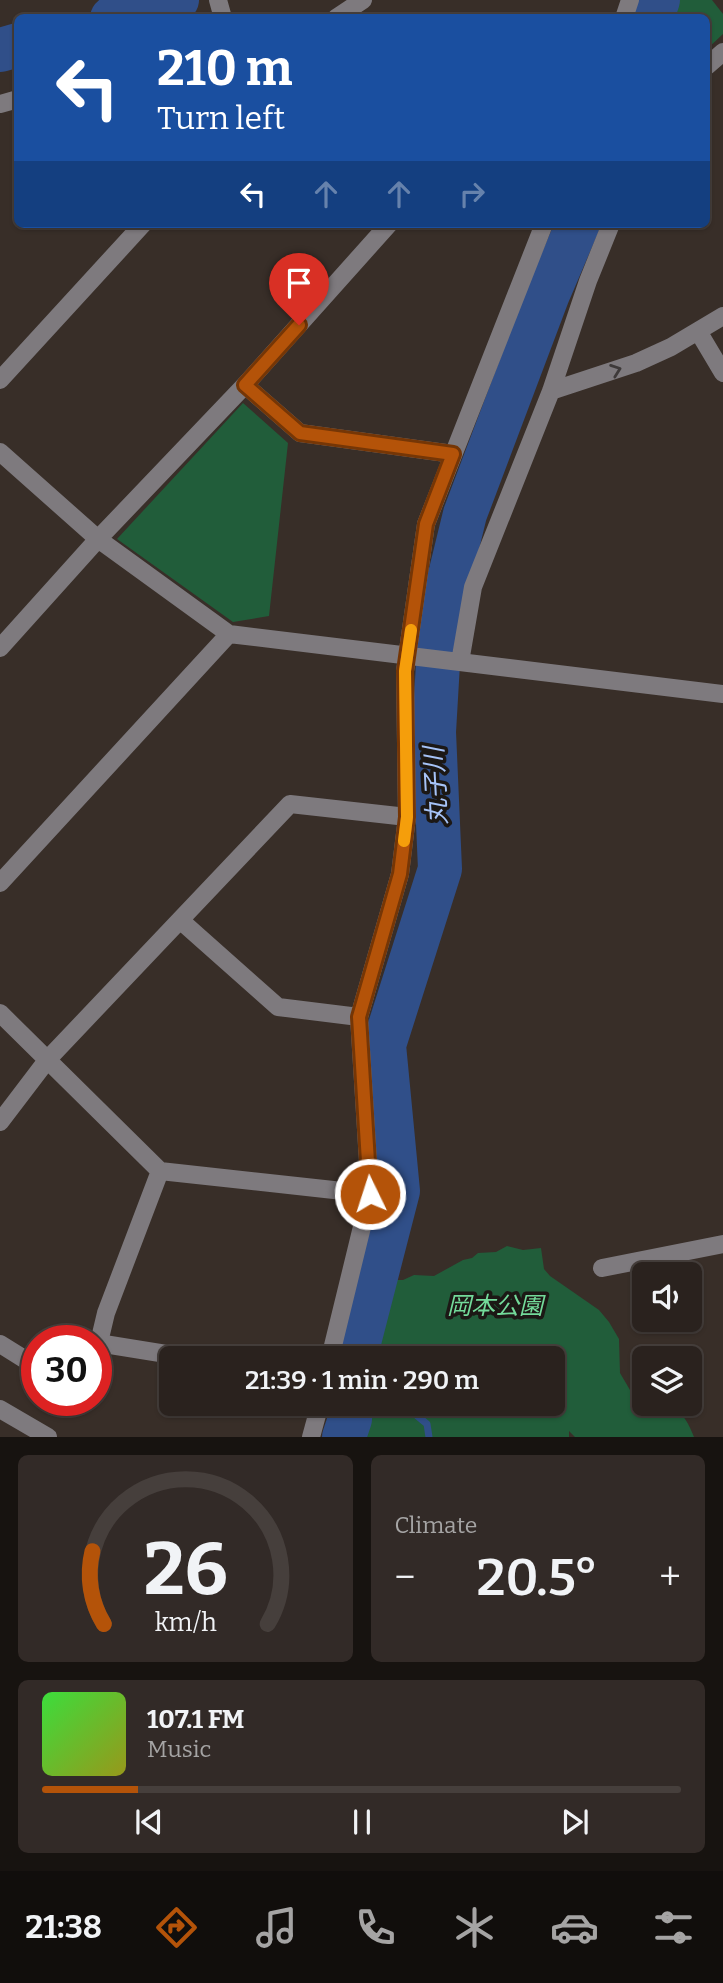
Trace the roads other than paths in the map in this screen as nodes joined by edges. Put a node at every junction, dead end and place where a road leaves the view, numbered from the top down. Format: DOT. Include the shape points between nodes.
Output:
graph roads {
  1 [pos="363,0"];
  2 [pos="342,14"];
  3 [pos="723,51"];
  4 [pos="710,63"];
  5 [pos="139,228"];
  6 [pos="385,228"];
  7 [pos="542,228"];
  8 [pos="609,228"];
  9 [pos="723,316"];
  10 [pos="698,331"];
  11 [pos="723,373"];
  12 [pos="0,380"];
  13 [pos="245,385"];
  14 [pos="551,391"];
  15 [pos="0,452"];
  16 [pos="453,454"];
  17 [pos="98,539"];
  18 [pos="229,634"];
  19 [pos="0,648"];
  20 [pos="407,655"];
  21 [pos="460,662"];
  22 [pos="723,694"];
  23 [pos="407,817"];
  24 [pos="0,883"];
  25 [pos="180,920"];
  26 [pos="0,1013"];
  27 [pos="359,1017"];
  28 [pos="48,1059"];
  29 [pos="0,1122"];
  30 [pos="160,1171"];
  31 [pos="370,1194"];
  32 [pos="723,1244"];
  33 [pos="602,1268"];
  34 [pos="103,1325"];
  35 [pos="0,1344"];
  36 [pos="333,1346"];
  37 [pos="112,1350"];
  38 [pos="159,1355"];
  39 [pos="21,1357"];
  40 [pos="0,1409"];
  41 [pos="317,1416"];
  42 [pos="48,1437"];
  43 [pos="311,1437"];
  1 -- 2 [label="street"];
  3 -- 4 [label="street"];
  5 -- 12 [label="street"];
  6 -- 13 [label="street"];
  7 -- 16 [label="street"];
  8 -- 14 [label="street"];
  9 -- 10 [label="street"];
  10 -- 11 [label="street"];
  14 -- 10 [label="street, one-way" via="636,363"];
  13 -- 16 [label="street" via="300,433"];
  13 -- 17 [label="street"];
  14 -- 21 [label="street" via="473,587"];
  15 -- 17 [label="street"];
  16 -- 20 [label="street" via="426,524"];
  17 -- 18 [label="street"];
  17 -- 19 [label="street"];
  18 -- 20 [label="street"];
  18 -- 24 [label="street"];
  20 -- 21 [label="street"];
  20 -- 23 [label="street"];
  21 -- 22 [label="street"];
  23 -- 25 [label="street" via="290,804"];
  23 -- 27 [label="street" via="400,874"];
  25 -- 27 [label="street" via="278,1007"];
  25 -- 28 [label="street"];
  26 -- 28 [label="street"];
  27 -- 31 [label="street"];
  28 -- 29 [label="street"];
  28 -- 30 [label="street"];
  30 -- 31 [label="street"];
  30 -- 34 [label="street"];
  31 -- 36 [label="street"];
  32 -- 33 [label="street"];
  35 -- 39 [label="street"];
  37 -- 38 [label="street"];
  40 -- 42 [label="street"];
  41 -- 43 [label="street"];
}
